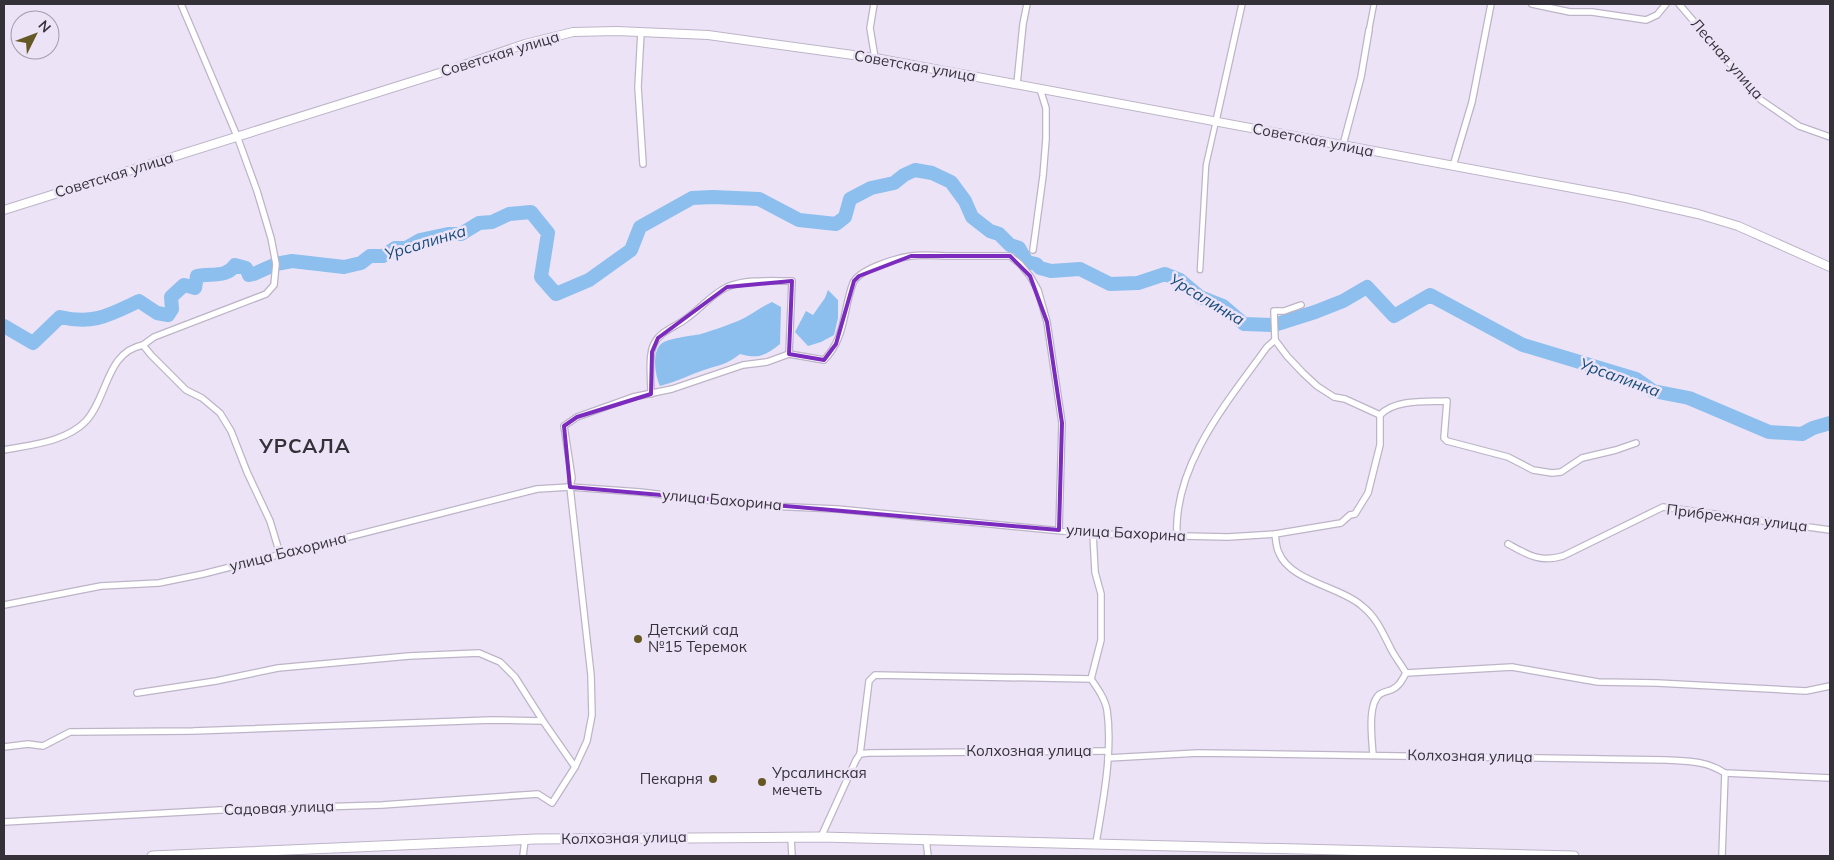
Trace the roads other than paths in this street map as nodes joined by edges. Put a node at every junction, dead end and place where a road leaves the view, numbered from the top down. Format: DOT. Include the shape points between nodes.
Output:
graph roads {
  1 [pos="181,4"];
  2 [pos="874,4"];
  3 [pos="1028,4"];
  4 [pos="1242,4"];
  5 [pos="1374,4"];
  6 [pos="1492,4"];
  7 [pos="1532,4"];
  8 [pos="1666,4"];
  9 [pos="1679,4"];
  10 [pos="1369,30"];
  11 [pos="641,32"];
  12 [pos="875,58"];
  13 [pos="1017,84"];
  14 [pos="1040,89"];
  15 [pos="1216,121"];
  16 [pos="237,136"];
  17 [pos="1830,137"];
  18 [pos="1343,145"];
  19 [pos="643,164"];
  20 [pos="1453,166"];
  21 [pos="4,210"];
  22 [pos="1033,250"];
  23 [pos="1830,267"];
  24 [pos="1200,270"];
  25 [pos="1301,306"];
  26 [pos="1275,340"];
  27 [pos="143,345"];
  28 [pos="790,354"];
  29 [pos="650,394"];
  30 [pos="1380,415"];
  31 [pos="1636,443"];
  32 [pos="4,450"];
  33 [pos="570,487"];
  34 [pos="1059,530"];
  35 [pos="1830,530"];
  36 [pos="1093,534"];
  37 [pos="1275,534"];
  38 [pos="1176,536"];
  39 [pos="1508,544"];
  40 [pos="280,554"];
  41 [pos="4,605"];
  42 [pos="1406,673"];
  43 [pos="1091,679"];
  44 [pos="1830,686"];
  45 [pos="137,693"];
  46 [pos="543,721"];
  47 [pos="4,747"];
  48 [pos="1108,751"];
  49 [pos="860,754"];
  50 [pos="1372,754"];
  51 [pos="1108,758"];
  52 [pos="574,767"];
  53 [pos="1726,773"];
  54 [pos="1830,778"];
  55 [pos="4,822"];
  56 [pos="791,837"];
  57 [pos="821,837"];
  58 [pos="926,839"];
  59 [pos="525,840"];
  60 [pos="1096,843"];
  61 [pos="152,856"];
  62 [pos="523,856"];
  63 [pos="792,856"];
  64 [pos="928,856"];
  65 [pos="1574,856"];
  66 [pos="1722,856"];
  1 -- 16 [label="street"];
  2 -- 12 [label="street" via="870,28"];
  3 -- 13 [label="street"];
  4 -- 15 [label="street"];
  5 -- 10 [label="street"];
  6 -- 20 [label="street" via="1472,102"];
  7 -- 8 [label="street" via="1570,12 1646,20 1657,15"];
  9 -- 17 [label="street, Лесная улица" via="1761,100 1799,126"];
  10 -- 18 [label="street"];
  11 -- 12 [label="street, Советская улица" via="708,35"];
  11 -- 16 [label="street, Советская улица" via="573,32 525,44"];
  11 -- 19 [label="street" via="638,87"];
  12 -- 13 [label="street, Советская улица"];
  13 -- 14 [label="street, Советская улица"];
  14 -- 15 [label="street, Советская улица"];
  14 -- 22 [label="street" via="1046,108 1046,139"];
  15 -- 18 [label="street, Советская улица"];
  15 -- 24 [label="street" via="1206,165"];
  16 -- 21 [label="street, Советская улица"];
  16 -- 27 [label="street" via="258,191 271,238 276,264 274,285 266,294 154,337"];
  18 -- 20 [label="street, Советская улица"];
  20 -- 23 [label="street, Советская улица" via="1698,214 1738,226"];
  25 -- 26 [label="street" via="1274,311"];
  26 -- 30 [label="street" via="1286,356 1326,392"];
  26 -- 38 [label="street" via="1209,428 1184,482 1177,510"];
  27 -- 32 [label="street" via="125,352 112,368 85,421 64,435"];
  27 -- 40 [label="street" via="186,390 220,413 270,521"];
  28 -- 29 [label="street"];
  28 -- 29 [label="street" via="792,281 764,281 727,287 658,338 652,352"];
  28 -- 34 [label="street" via="824,360 843,326 854,281 868,270 911,256 1010,256 1030,276 1038,290 1047,322 1062,423"];
  29 -- 33 [label="street" via="577,417 564,426 572,478"];
  30 -- 31 [label="street" via="1400,405 1447,401 1444,438 1447,441 1508,457 1544,472 1561,472 1582,458"];
  30 -- 37 [label="street, улица Бахорина" via="1380,445 1368,493 1354,514 1341,523"];
  33 -- 34 [label="street, улица Бахорина"];
  33 -- 40 [label="street, улица Бахорина" via="537,489"];
  33 -- 52 [label="street" via="591,675 592,715 587,741"];
  34 -- 36 [label="street, улица Бахорина"];
  35 -- 39 [label="street, Прибрежная улица" via="1663,507 1551,560"];
  36 -- 38 [label="street, улица Бахорина"];
  36 -- 43 [label="street" via="1095,572 1101,594 1101,640"];
  37 -- 38 [label="street, улица Бахорина"];
  37 -- 42 [label="street" via="1279,554 1289,567 1361,604 1374,616"];
  40 -- 41 [label="street, улица Бахорина" via="159,583 101,586"];
  42 -- 44 [label="street" via="1512,667 1598,682 1657,682 1806,691"];
  42 -- 50 [label="street" via="1399,685 1374,701"];
  43 -- 48 [label="street, Колхозная улица" via="1101,693 1106,709"];
  43 -- 49 [label="street" via="875,675 870,681"];
  45 -- 46 [label="street" via="278,668 479,653 500,662 515,677"];
  46 -- 47 [label="street" via="70,732 43,746"];
  46 -- 52 [label="street"];
  48 -- 49 [label="street, Колхозная улица"];
  48 -- 51 [label="street, Колхозная улица"];
  49 -- 57 [label="street"];
  50 -- 51 [label="street, Колхозная улица" via="1198,753"];
  50 -- 53 [label="street, Колхозная улица" via="1697,761"];
  51 -- 60 [label="street, Колхозная улица"];
  52 -- 55 [label="street, Садовая улица" via="552,803 538,794 382,805"];
  53 -- 54 [label="street, Колхозная улица"];
  53 -- 66 [label="street"];
  56 -- 57 [label="main road, Колхозная улица"];
  56 -- 59 [label="main road, Колхозная улица"];
  56 -- 63 [label="street"];
  57 -- 58 [label="main road, Колхозная улица"];
  58 -- 60 [label="main road, Колхозная улица"];
  58 -- 64 [label="street"];
  59 -- 61 [label="main road, Колхозная улица"];
  59 -- 62 [label="street"];
  60 -- 65 [label="main road, Колхозная улица"];
}
